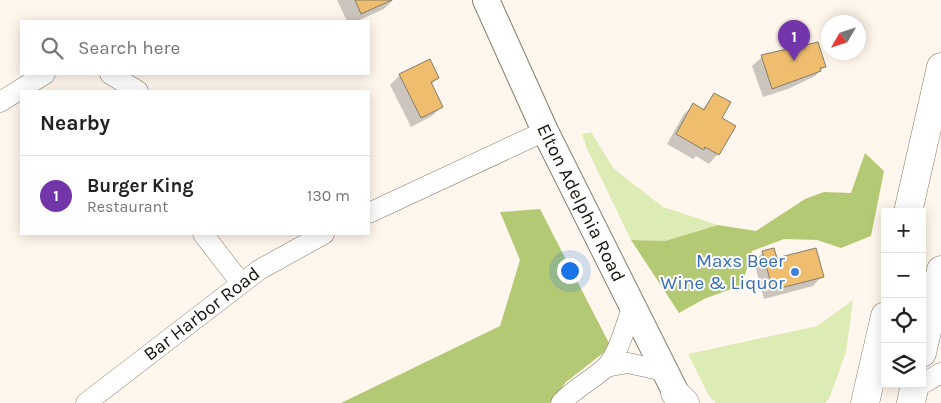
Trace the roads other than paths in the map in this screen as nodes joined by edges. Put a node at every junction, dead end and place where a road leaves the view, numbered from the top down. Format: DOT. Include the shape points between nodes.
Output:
graph roads {
  1 [pos="486,0"];
  2 [pos="941,67"];
  3 [pos="43,75"];
  4 [pos="112,75"];
  5 [pos="136,90"];
  6 [pos="0,102"];
  7 [pos="545,131"];
  8 [pos="909,208"];
  9 [pos="370,213"];
  10 [pos="204,235"];
  11 [pos="322,235"];
  12 [pos="941,270"];
  13 [pos="241,283"];
  14 [pos="632,308"];
  15 [pos="937,310"];
  16 [pos="881,334"];
  17 [pos="925,343"];
  18 [pos="606,367"];
  19 [pos="941,373"];
  20 [pos="872,376"];
  21 [pos="917,389"];
  22 [pos="676,393"];
  23 [pos="99,400"];
  24 [pos="561,403"];
  25 [pos="844,403"];
  26 [pos="866,403"];
  1 -- 7 [label="main road, Elton Adelphia Road"];
  2 -- 8 [label="highway"];
  3 -- 6 [label="street"];
  4 -- 5 [label="street"];
  7 -- 9 [label="street"];
  7 -- 14 [label="main road, Elton Adelphia Road"];
  10 -- 13 [label="street"];
  11 -- 13 [label="street, Bar Harbor Road"];
  12 -- 15 [label="highway"];
  13 -- 23 [label="street, Bar Harbor Road"];
  14 -- 18 [label="street"];
  14 -- 22 [label="main road, Elton Adelphia Road"];
  15 -- 17 [label="highway"];
  16 -- 20 [label="highway"];
  18 -- 22 [label="street" via="628,363"];
  18 -- 24 [label="street"];
  19 -- 21 [label="street"];
  20 -- 25 [label="highway"];
  20 -- 26 [label="highway"];
}
